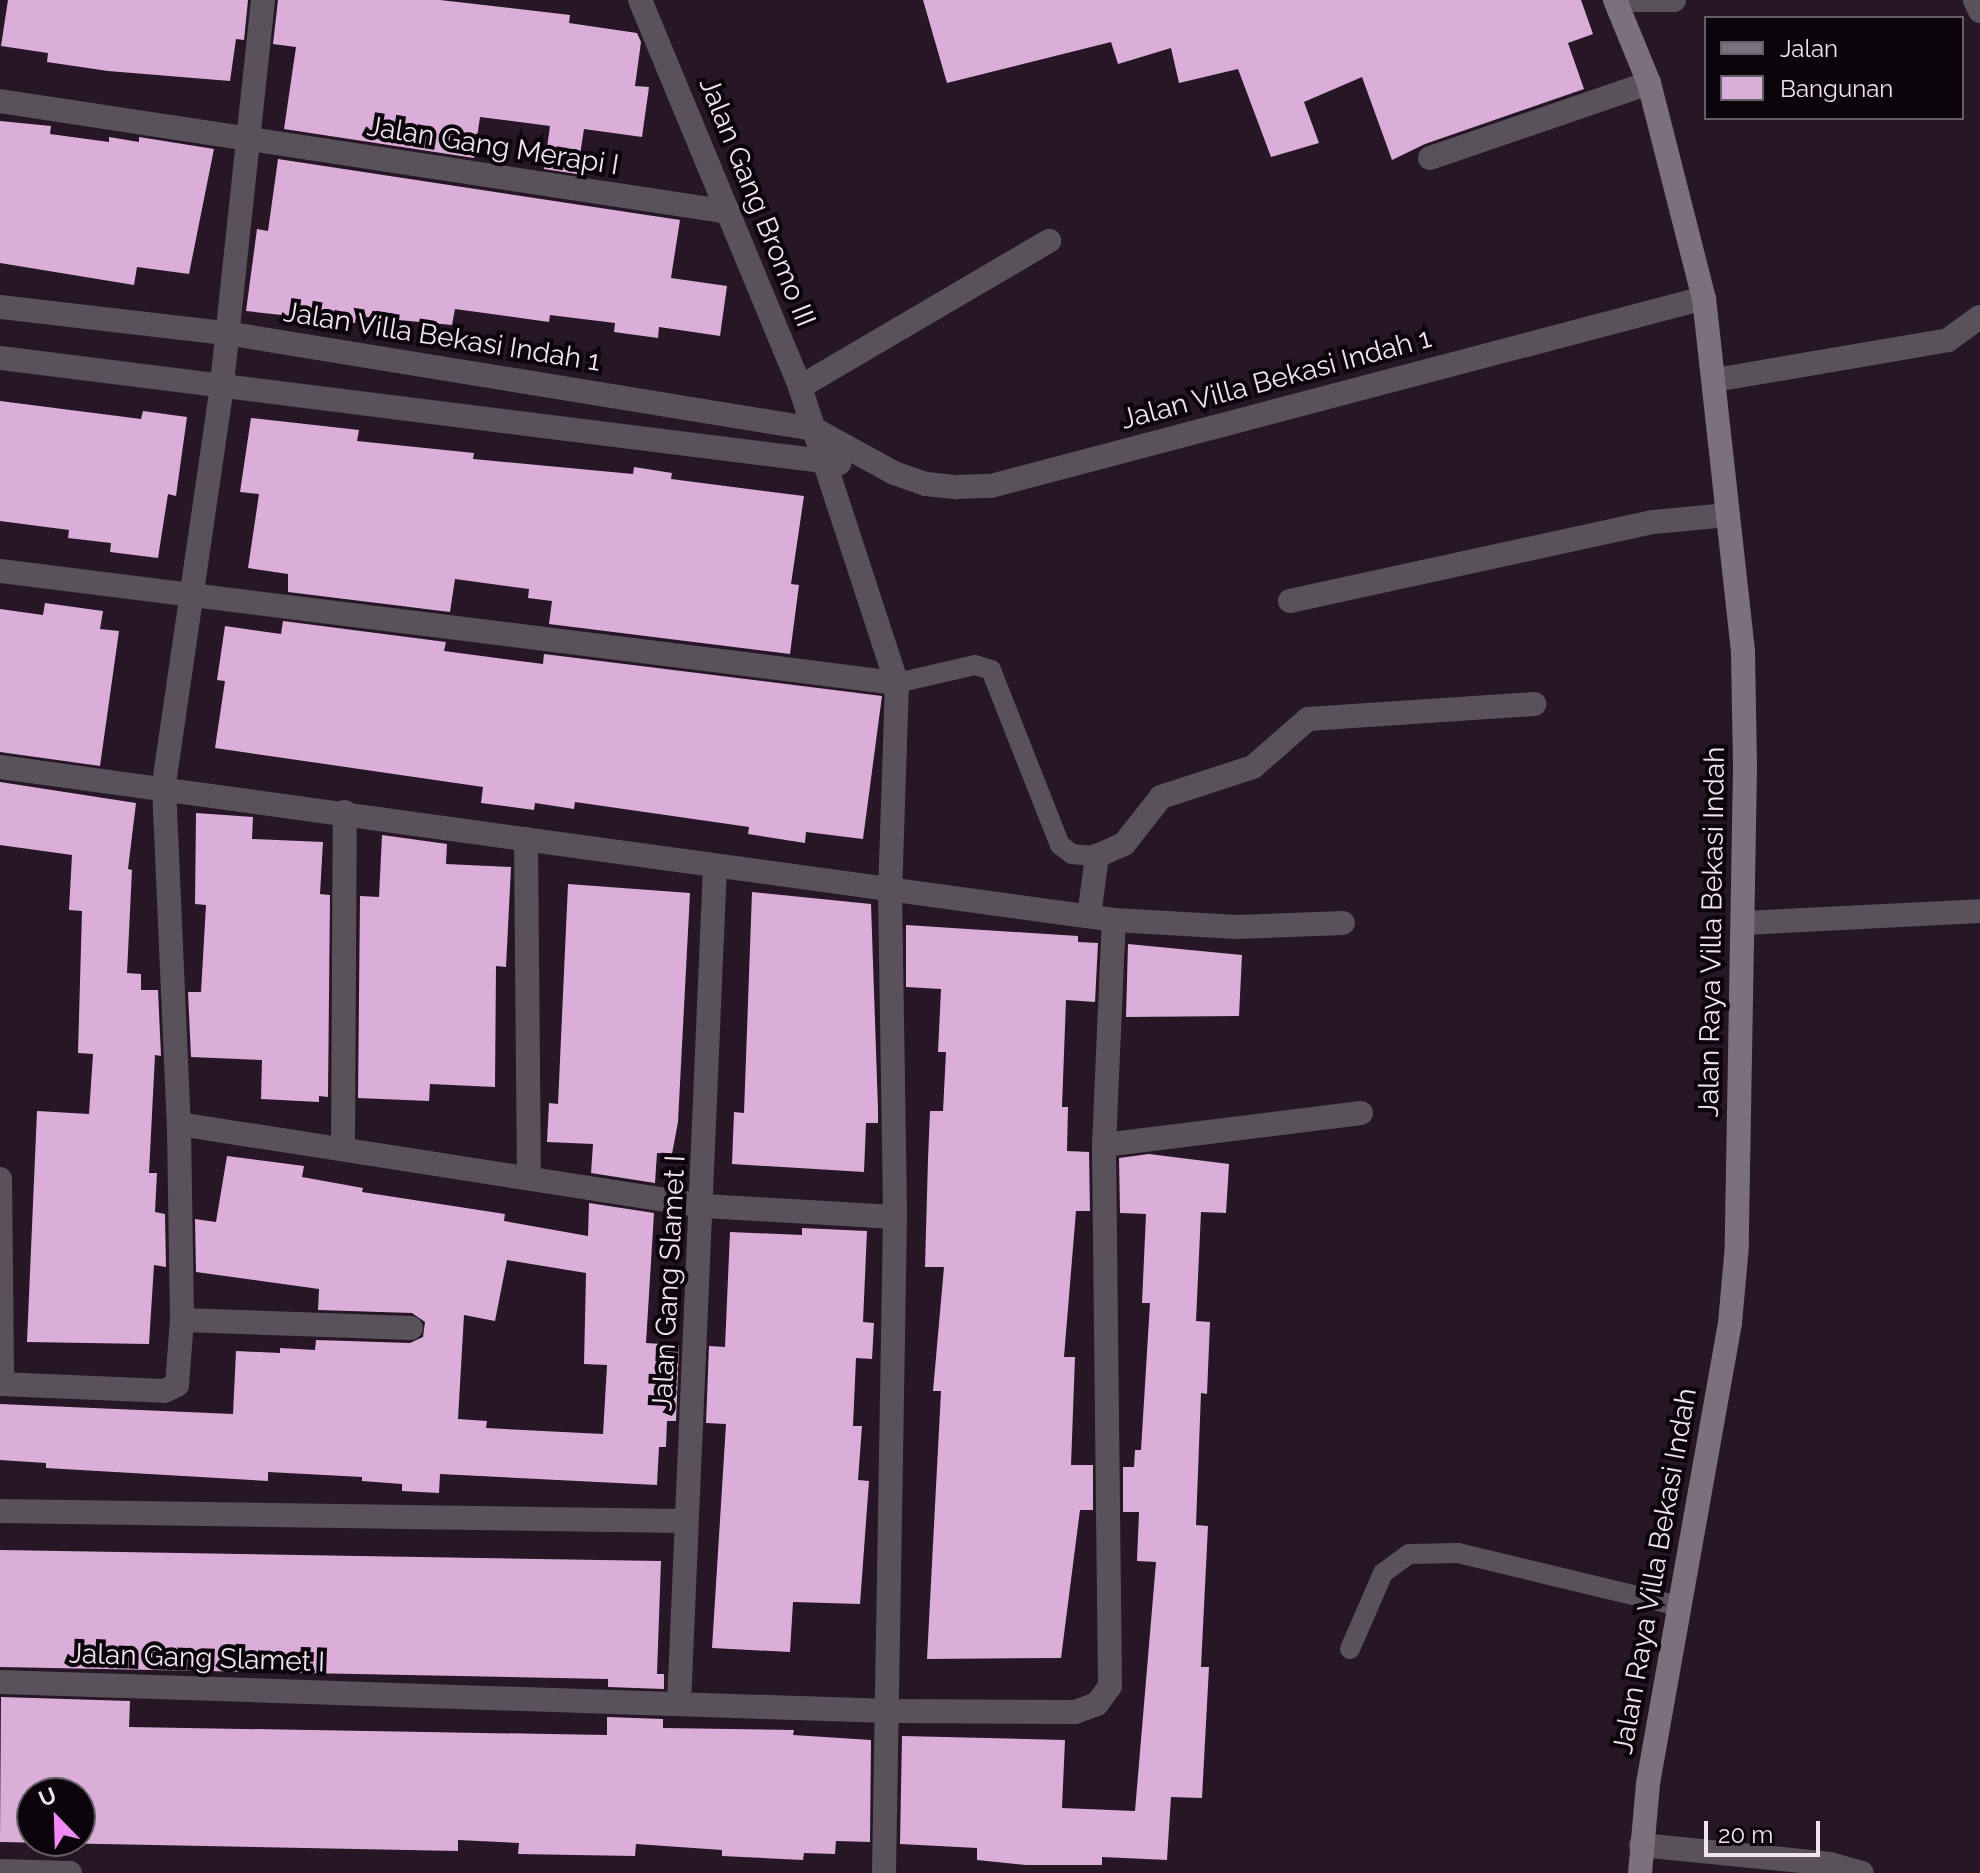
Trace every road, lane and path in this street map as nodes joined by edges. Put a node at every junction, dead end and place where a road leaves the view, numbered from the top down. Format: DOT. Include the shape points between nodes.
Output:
graph roads {
  1 [pos="263,0"];
  2 [pos="640,0"];
  3 [pos="1615,0"];
  4 [pos="1636,0"];
  5 [pos="1674,0"];
  6 [pos="1975,0"];
  7 [pos="1980,11"];
  8 [pos="1649,83"];
  9 [pos="0,101"];
  10 [pos="248,139"];
  11 [pos="1430,158"];
  12 [pos="729,212"];
  13 [pos="1049,241"];
  14 [pos="1704,298"];
  15 [pos="0,307"];
  16 [pos="1980,317"];
  17 [pos="226,333"];
  18 [pos="0,358"];
  19 [pos="1715,380"];
  20 [pos="222,386"];
  21 [pos="800,387"];
  22 [pos="814,429"];
  23 [pos="865,458"];
  24 [pos="828,466"];
  25 [pos="1728,515"];
  26 [pos="0,571"];
  27 [pos="190,594"];
  28 [pos="1290,601"];
  29 [pos="897,683"];
  30 [pos="1535,704"];
  31 [pos="0,767"];
  32 [pos="164,786"];
  33 [pos="345,812"];
  34 [pos="526,839"];
  35 [pos="1097,856"];
  36 [pos="715,866"];
  37 [pos="890,892"];
  38 [pos="1980,911"];
  39 [pos="1089,916"];
  40 [pos="1114,920"];
  41 [pos="1343,923"];
  42 [pos="1745,923"];
  43 [pos="1361,1113"];
  44 [pos="179,1124"];
  45 [pos="1104,1145"];
  46 [pos="343,1149"];
  47 [pos="529,1175"];
  48 [pos="0,1179"];
  49 [pos="704,1206"];
  50 [pos="895,1217"];
  51 [pos="182,1320"];
  52 [pos="411,1328"];
  53 [pos="1,1384"];
  54 [pos="0,1511"];
  55 [pos="685,1521"];
  56 [pos="1679,1606"];
  57 [pos="1350,1649"];
  58 [pos="0,1682"];
  59 [pos="679,1704"];
  60 [pos="890,1711"];
  61 [pos="1641,1845"];
  62 [pos="0,1871"];
  63 [pos="70,1873"];
  64 [pos="884,1873"];
  65 [pos="1640,1873"];
  66 [pos="1862,1873"];
  1 -- 10 [label="street"];
  2 -- 12 [label="street, Jalan Gang Bromo III"];
  3 -- 8 [label="main road, Jalan Raya Villa Bekasi Indah"];
  4 -- 5 [label="street"];
  6 -- 7 [label="street"];
  8 -- 11 [label="street"];
  8 -- 14 [label="main road, Jalan Raya Villa Bekasi Indah"];
  9 -- 10 [label="street, Jalan Gang Merapi I"];
  10 -- 12 [label="street, Jalan Gang Merapi I"];
  10 -- 17 [label="street"];
  12 -- 21 [label="street, Jalan Gang Bromo III"];
  13 -- 21 [label="street"];
  14 -- 19 [label="main road, Jalan Raya Villa Bekasi Indah"];
  14 -- 23 [label="street, Jalan Villa Bekasi Indah 1" via="991,486 926,484"];
  15 -- 17 [label="street, Jalan Villa Bekasi Indah 1"];
  16 -- 19 [label="street" via="1948,340"];
  17 -- 20 [label="street"];
  17 -- 22 [label="street, Jalan Villa Bekasi Indah 1"];
  18 -- 20 [label="street"];
  19 -- 25 [label="main road, Jalan Raya Villa Bekasi Indah"];
  20 -- 24 [label="street"];
  20 -- 27 [label="street"];
  21 -- 22 [label="street, Jalan Gang Bromo III"];
  22 -- 23 [label="street, Jalan Villa Bekasi Indah 1"];
  22 -- 24 [label="street, Jalan Gang Bromo III"];
  23 -- 24 [label="street"];
  24 -- 29 [label="street, Jalan Gang Bromo III"];
  25 -- 28 [label="street" via="1653,522"];
  25 -- 42 [label="main road, Jalan Raya Villa Bekasi Indah" via="1743,652"];
  26 -- 27 [label="street"];
  27 -- 29 [label="street"];
  27 -- 32 [label="street"];
  29 -- 35 [label="lane" via="975,665 991,670 1060,845 1072,854"];
  29 -- 37 [label="street, Jalan Gang Bromo III"];
  30 -- 35 [label="street" via="1308,719 1253,767 1161,797 1124,844"];
  31 -- 32 [label="street"];
  32 -- 33 [label="street"];
  32 -- 44 [label="street"];
  33 -- 34 [label="street"];
  33 -- 46 [label="street"];
  34 -- 36 [label="street"];
  34 -- 47 [label="street"];
  35 -- 39 [label="street"];
  36 -- 37 [label="street"];
  36 -- 49 [label="street, Jalan Gang Slamet I"];
  37 -- 39 [label="street"];
  37 -- 50 [label="street, Jalan Gang Bromo III"];
  38 -- 42 [label="street"];
  39 -- 40 [label="street"];
  40 -- 41 [label="street" via="1237,927"];
  40 -- 45 [label="street, Jalan Gang Slamet I"];
  42 -- 56 [label="main road, Jalan Raya Villa Bekasi Indah" via="1737,1245 1730,1323"];
  43 -- 45 [label="street"];
  44 -- 46 [label="street"];
  44 -- 51 [label="street"];
  45 -- 60 [label="street, Jalan Gang Slamet I" via="1110,1686 1097,1704 1075,1712"];
  46 -- 47 [label="street"];
  47 -- 49 [label="street"];
  48 -- 53 [label="street"];
  49 -- 50 [label="street"];
  49 -- 55 [label="street, Jalan Gang Slamet I"];
  50 -- 60 [label="street, Jalan Gang Bromo III"];
  51 -- 52 [label="street"];
  51 -- 53 [label="street" via="180,1381 174,1389"];
  54 -- 55 [label="street"];
  55 -- 59 [label="street, Jalan Gang Slamet I"];
  56 -- 57 [label="lane" via="1458,1553 1409,1554 1383,1573"];
  56 -- 61 [label="main road, Jalan Raya Villa Bekasi Indah"];
  58 -- 59 [label="street, Jalan Gang Slamet I"];
  59 -- 60 [label="street, Jalan Gang Slamet I"];
  60 -- 64 [label="street, Jalan Gang Bromo III"];
  61 -- 65 [label="main road, Jalan Raya Villa Bekasi Indah"];
  61 -- 66 [label="street" via="1830,1864"];
  62 -- 63 [label="street"];
}
